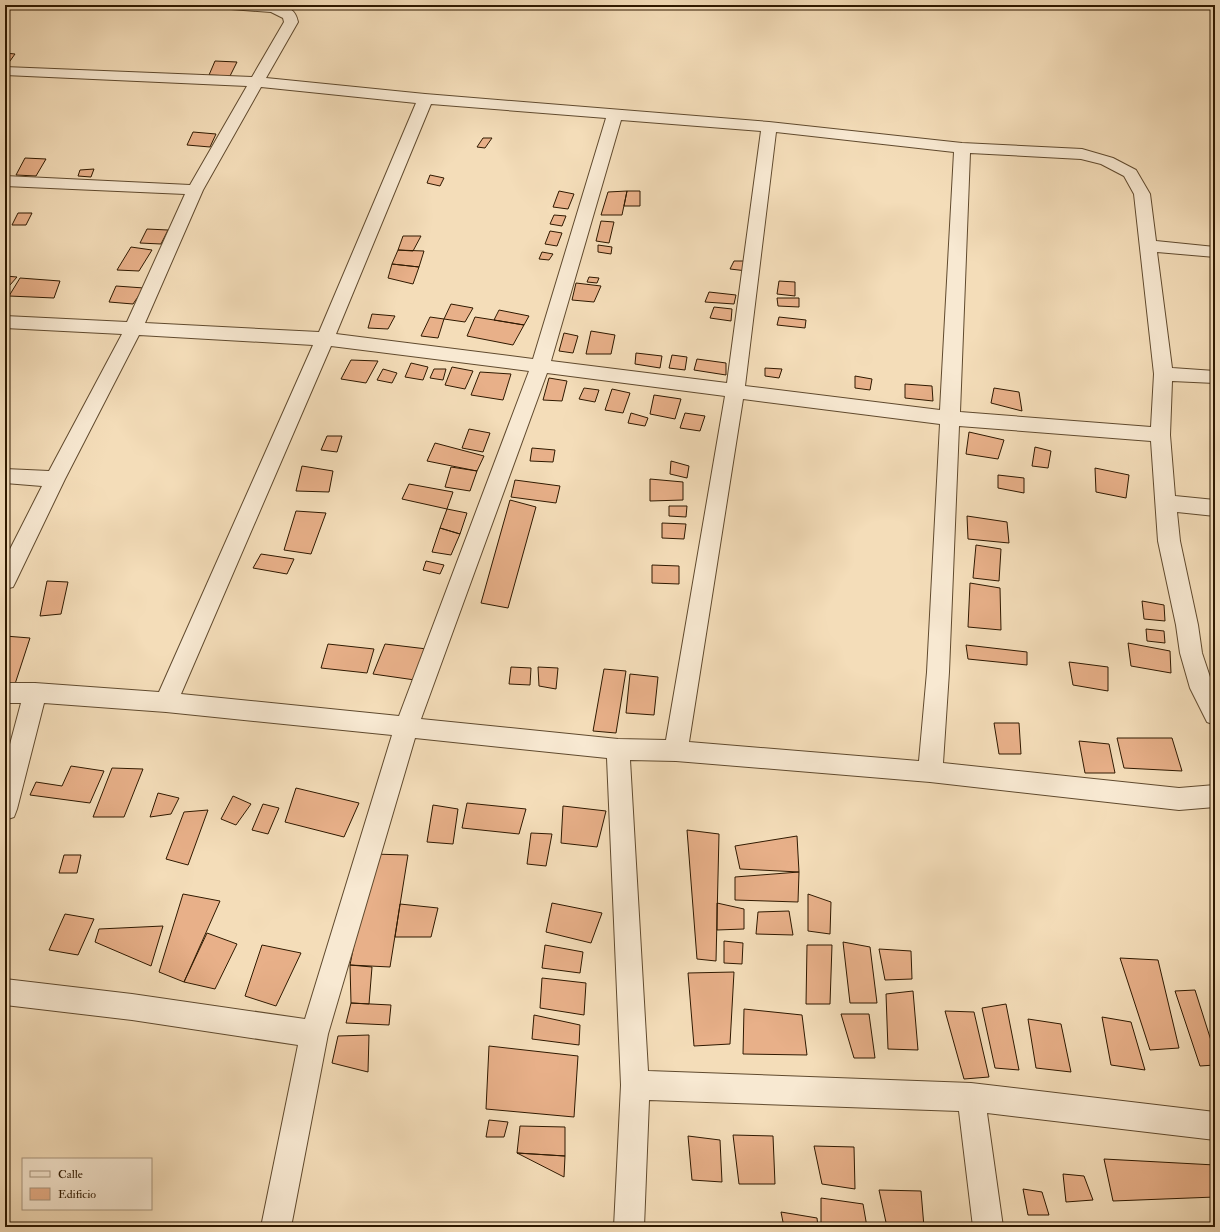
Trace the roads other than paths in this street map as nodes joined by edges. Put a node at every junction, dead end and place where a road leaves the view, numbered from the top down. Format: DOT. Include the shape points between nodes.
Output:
graph roads {
  1 [pos="231,5"];
  2 [pos="5,71"];
  3 [pos="257,82"];
  4 [pos="424,99"];
  5 [pos="615,115"];
  6 [pos="769,127"];
  7 [pos="962,148"];
  8 [pos="5,181"];
  9 [pos="195,190"];
  10 [pos="1148,246"];
  11 [pos="1215,252"];
  12 [pos="5,322"];
  13 [pos="133,330"];
  14 [pos="325,339"];
  15 [pos="540,366"];
  16 [pos="1163,374"];
  17 [pos="1215,377"];
  18 [pos="735,391"];
  19 [pos="949,418"];
  20 [pos="1160,435"];
  21 [pos="5,476"];
  22 [pos="55,479"];
  23 [pos="1165,503"];
  24 [pos="1215,508"];
  25 [pos="5,581"];
  26 [pos="1208,688"];
  27 [pos="5,693"];
  28 [pos="35,693"];
  29 [pos="166,702"];
  30 [pos="1215,715"];
  31 [pos="406,728"];
  32 [pos="618,749"];
  33 [pos="676,751"];
  34 [pos="930,772"];
  35 [pos="1215,796"];
  36 [pos="5,809"];
  37 [pos="5,992"];
  38 [pos="314,1034"];
  39 [pos="636,1085"];
  40 [pos="971,1097"];
  41 [pos="1215,1126"];
  42 [pos="276,1227"];
  43 [pos="628,1227"];
  44 [pos="988,1227"];
  1 -- 3 [label="street" via="265,7 283,11 289,16 291,22"];
  2 -- 3 [label="street"];
  3 -- 4 [label="street"];
  3 -- 9 [label="street"];
  4 -- 5 [label="street"];
  4 -- 14 [label="street"];
  5 -- 6 [label="street"];
  5 -- 15 [label="street"];
  6 -- 7 [label="street"];
  6 -- 18 [label="street"];
  7 -- 10 [label="street" via="1082,154 1107,161 1130,173 1142,194"];
  7 -- 19 [label="street"];
  8 -- 9 [label="street"];
  9 -- 13 [label="street"];
  10 -- 11 [label="street"];
  10 -- 16 [label="street"];
  12 -- 13 [label="street"];
  13 -- 14 [label="street"];
  13 -- 22 [label="street"];
  14 -- 15 [label="street"];
  14 -- 29 [label="street"];
  15 -- 18 [label="street"];
  15 -- 31 [label="street"];
  16 -- 17 [label="street"];
  16 -- 20 [label="street"];
  18 -- 19 [label="street"];
  18 -- 33 [label="street"];
  19 -- 20 [label="street"];
  19 -- 34 [label="street" via="938,672"];
  20 -- 23 [label="street"];
  21 -- 22 [label="street"];
  22 -- 25 [label="street"];
  23 -- 24 [label="street"];
  23 -- 26 [label="street" via="1169,541 1191,653"];
  26 -- 30 [label="street"];
  27 -- 28 [label="street"];
  28 -- 29 [label="street"];
  28 -- 36 [label="street"];
  29 -- 31 [label="street"];
  31 -- 32 [label="street"];
  31 -- 38 [label="street"];
  32 -- 33 [label="street"];
  32 -- 39 [label="street"];
  33 -- 34 [label="street"];
  34 -- 35 [label="street" via="1179,799"];
  37 -- 38 [label="street" via="132,1006"];
  38 -- 42 [label="street"];
  39 -- 40 [label="street"];
  39 -- 43 [label="street"];
  40 -- 41 [label="street"];
  40 -- 44 [label="street"];
}
